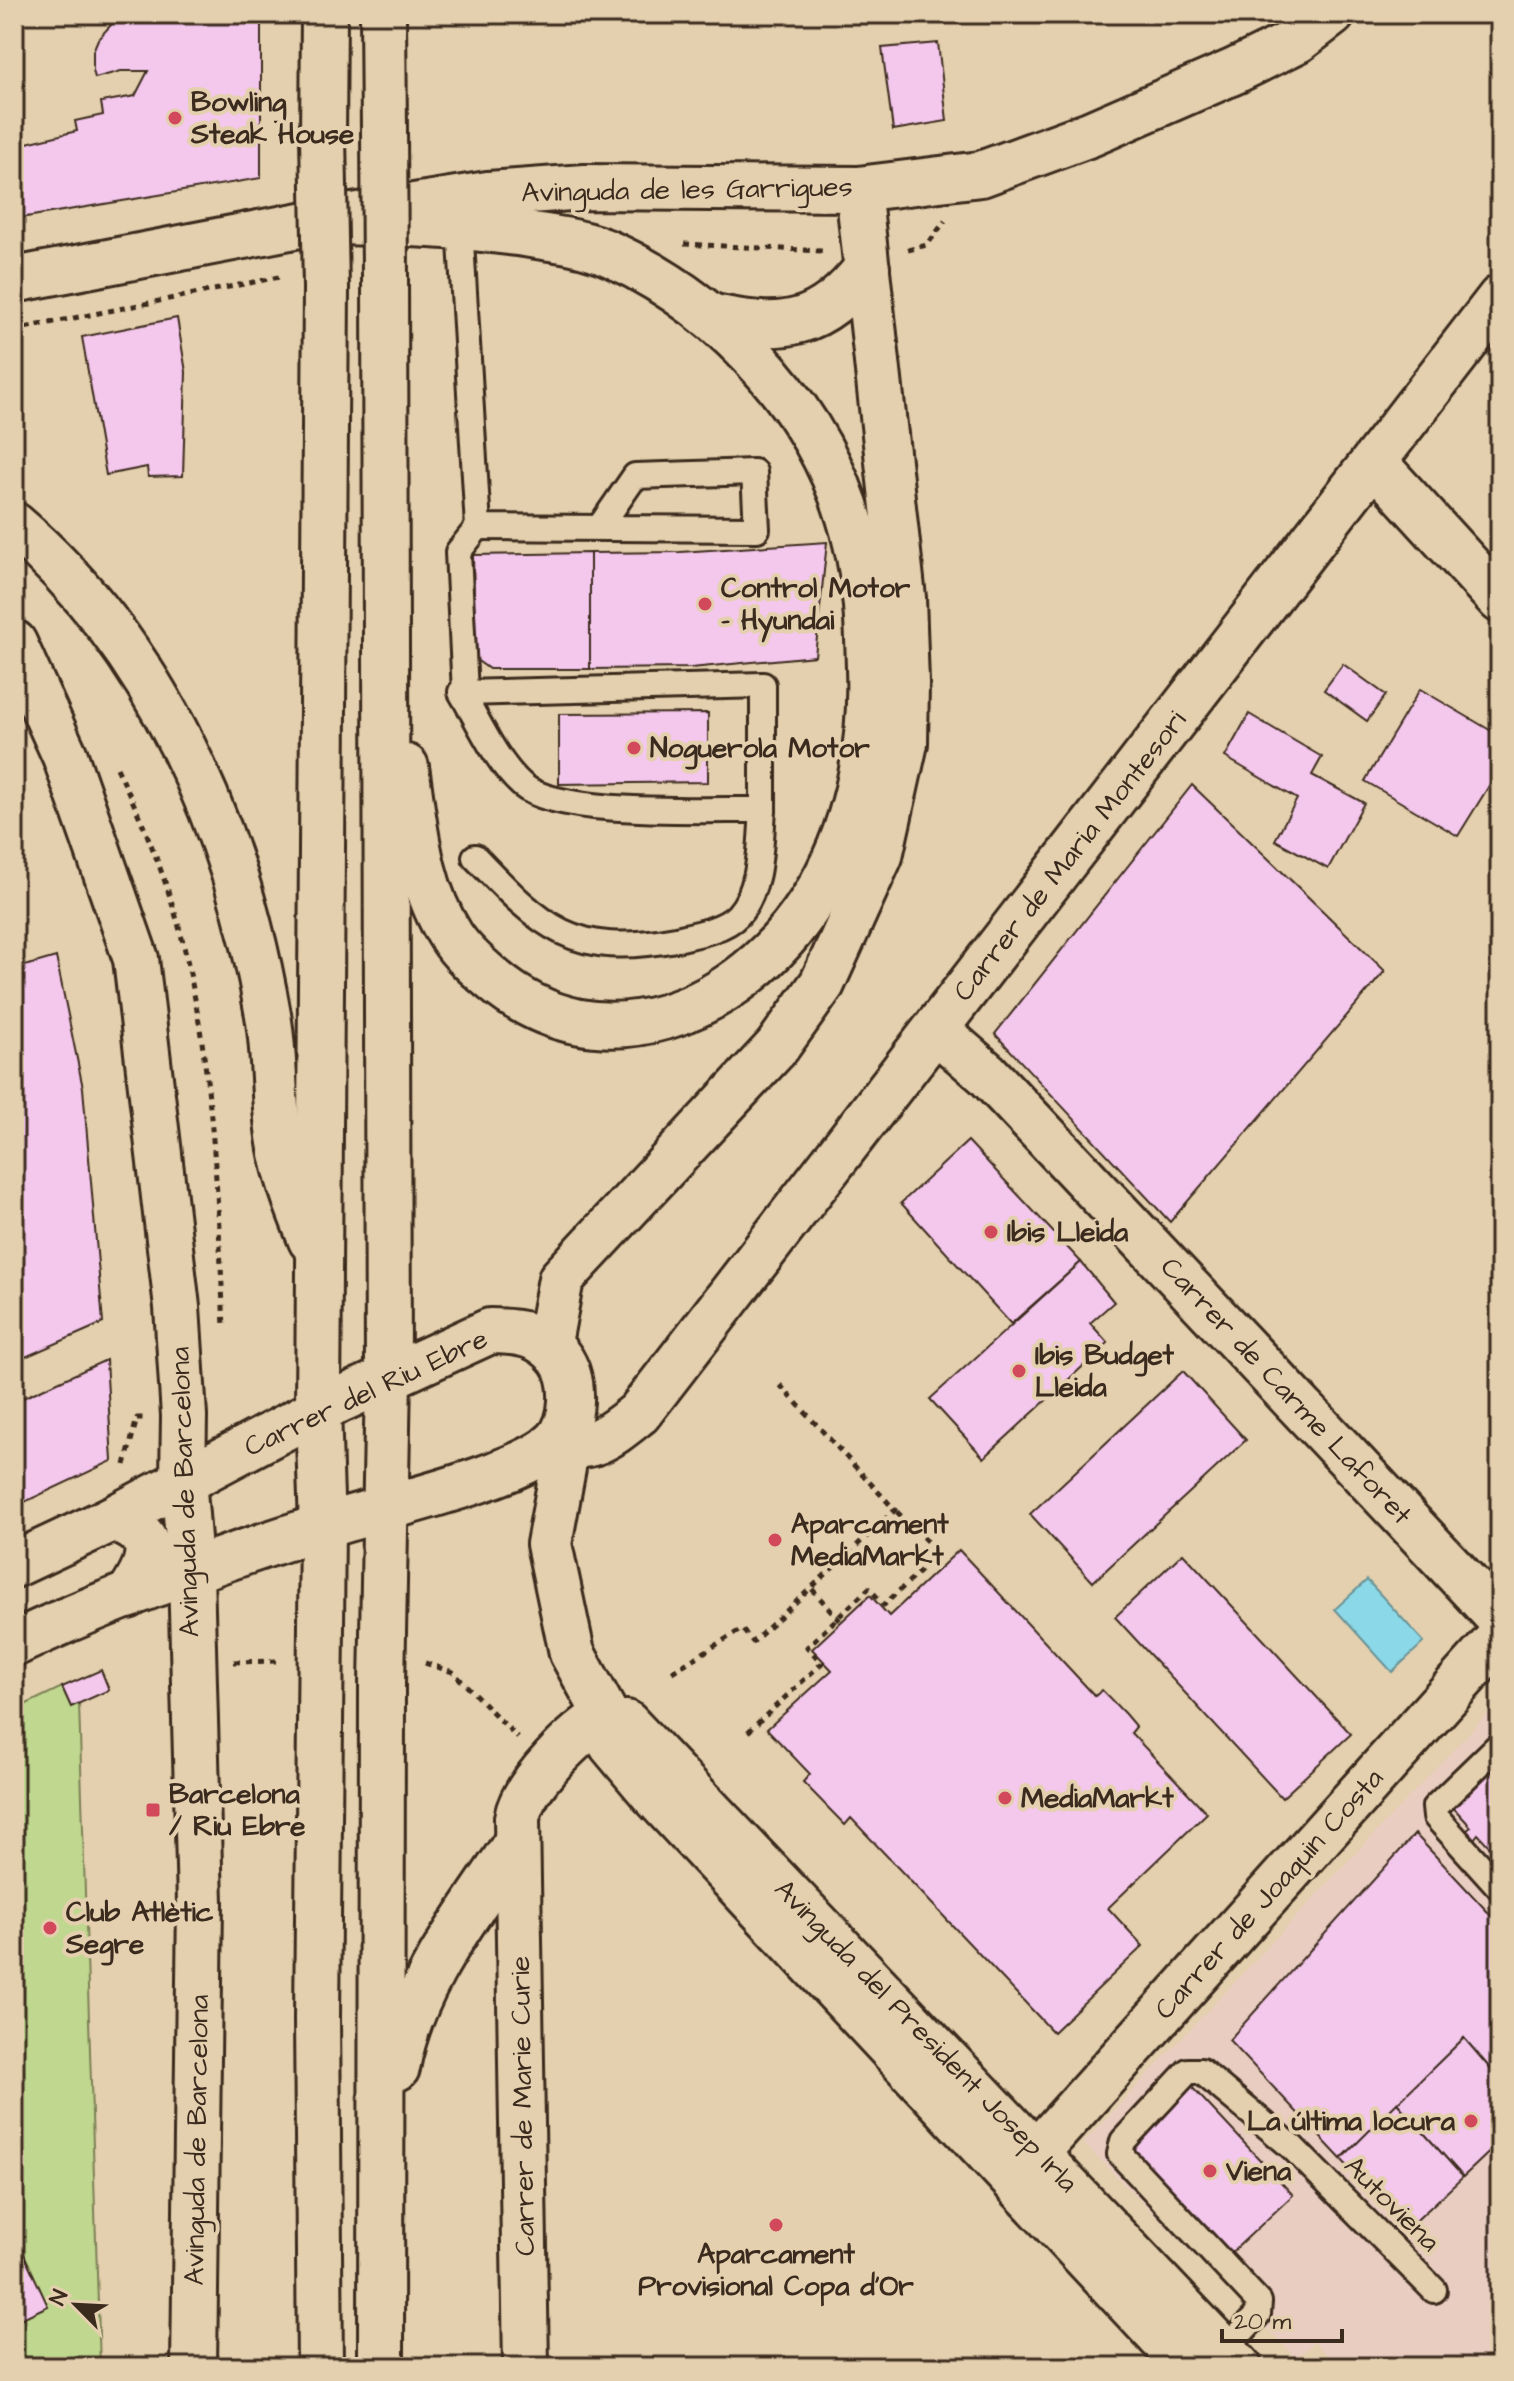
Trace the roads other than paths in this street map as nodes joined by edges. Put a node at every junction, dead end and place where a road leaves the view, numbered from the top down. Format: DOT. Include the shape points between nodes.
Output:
graph roads {
  1 [pos="324,14"];
  2 [pos="383,14"];
  3 [pos="1332,14"];
  4 [pos="858,189"];
  5 [pos="316,222"];
  6 [pos="460,225"];
  7 [pos="867,268"];
  8 [pos="14,280"];
  9 [pos="1500,298"];
  10 [pos="714,317"];
  11 [pos="1374,462"];
  12 [pos="14,525"];
  13 [pos="478,527"];
  14 [pos="599,528"];
  15 [pos="1500,600"];
  16 [pos="384,614"];
  17 [pos="19,664"];
  18 [pos="465,693"];
  19 [pos="763,810"];
  20 [pos="475,857"];
  21 [pos="936,1030"];
  22 [pos="320,1261"];
  23 [pos="549,1343"];
  24 [pos="388,1377"];
  25 [pos="570,1396"];
  26 [pos="318,1410"];
  27 [pos="639,1413"];
  28 [pos="554,1444"];
  29 [pos="505,1471"];
  30 [pos="183,1479"];
  31 [pos="385,1507"];
  32 [pos="112,1519"];
  33 [pos="550,1524"];
  34 [pos="322,1527"];
  35 [pos="14,1565"];
  36 [pos="191,1574"];
  37 [pos="128,1596"];
  38 [pos="1500,1619"];
  39 [pos="1500,1637"];
  40 [pos="14,1644"];
  41 [pos="611,1733"];
  42 [pos="1500,1744"];
  43 [pos="514,1846"];
  44 [pos="1500,1888"];
  45 [pos="1037,2152"];
  46 [pos="381,2185"];
  47 [pos="1434,2290"];
  48 [pos="1217,2362"];
  49 [pos="194,2367"];
  50 [pos="320,2367"];
  51 [pos="381,2367"];
  52 [pos="526,2367"];
  1 -- 22 [label="main road, bridge"];
  2 -- 16 [label="main road, bridge"];
  3 -- 4 [label="main road, Avinguda de les Garrigues" via="1298,40 1090,134 981,174"];
  4 -- 5 [label="main road, Avinguda de les Garrigues" via="585,187 488,194"];
  4 -- 7 [label="main road"];
  5 -- 6 [label="main road"];
  5 -- 8 [label="main road, Avinguda de les Garrigues"];
  6 -- 10 [label="main road" via="583,244 614,255"];
  6 -- 13 [label="lane"];
  7 -- 10 [label="main road" via="843,298 796,322 767,326"];
  7 -- 23 [label="main road" via="903,598 906,683 905,743 880,856 822,984 777,1047 561,1279"];
  9 -- 11 [label="main road, Carrer de Maria Montesori"];
  10 -- 16 [label="main road" via="787,398 839,492 856,541 868,642 866,757 854,806 813,900 785,938 749,972 704,1002 662,1020 620,1026 542,1012 477,966 435,908 422,870"];
  11 -- 15 [label="main road"];
  11 -- 21 [label="main road, Carrer de Maria Montesori"];
  12 -- 22 [label="main road" via="93,606 146,679 190,759 228,850 252,931 269,1019 287,1176"];
  13 -- 14 [label="lane"];
  13 -- 18 [label="lane" via="458,552"];
  14 -- 14 [label="lane" via="757,529 754,472 635,476"];
  16 -- 24 [label="main road"];
  17 -- 30 [label="main road, Avinguda de Barcelona" via="81,798 136,959 177,1307"];
  18 -- 19 [label="lane" via="461,692 508,768 540,795 578,805"];
  18 -- 19 [label="lane" via="763,685"];
  19 -- 20 [label="lane" via="756,883 737,917 711,930 630,947 591,943 538,918"];
  21 -- 27 [label="main road, Carrer de Maria Montesori"];
  21 -- 38 [label="main road, Carrer de Carme Laforet" via="987,1074"];
  22 -- 26 [label="main road"];
  23 -- 24 [label="main road, Carrer del Riu Ebre" via="520,1331 490,1331"];
  23 -- 25 [label="main road" via="564,1363"];
  24 -- 26 [label="main road, Carrer del Riu Ebre"];
  24 -- 31 [label="main road"];
  25 -- 27 [label="main road" via="610,1410"];
  25 -- 28 [label="main road" via="571,1414"];
  26 -- 30 [label="main road, Carrer del Riu Ebre"];
  26 -- 34 [label="main road"];
  27 -- 28 [label="main road, Carrer de Maria Montesori" via="598,1441 575,1448"];
  28 -- 29 [label="main road"];
  28 -- 33 [label="main road, Avinguda del President Josep Irla" via="563,1468"];
  29 -- 31 [label="main road"];
  29 -- 33 [label="main road" via="533,1497"];
  30 -- 32 [label="main road, Carrer del Riu Ebre"];
  30 -- 36 [label="main road, Avinguda de Barcelona"];
  31 -- 34 [label="main road"];
  31 -- 46 [label="main road"];
  32 -- 35 [label="main road, Carrer del Riu Ebre"];
  32 -- 37 [label="main road" via="136,1529 147,1545 148,1567"];
  33 -- 41 [label="main road, Avinguda del President Josep Irla" via="551,1570 572,1653"];
  34 -- 36 [label="main road"];
  34 -- 50 [label="main road"];
  36 -- 37 [label="main road"];
  36 -- 49 [label="main road, Avinguda de Barcelona" via="200,1903"];
  37 -- 40 [label="main road"];
  39 -- 45 [label="main road, Carrer de Joaquin Costa"];
  41 -- 43 [label="main road" via="580,1730 543,1751 524,1795"];
  41 -- 45 [label="main road, Avinguda del President Josep Irla" via="632,1725"];
  41 -- 48 [label="main road, Avinguda del President Josep Irla"];
  42 -- 44 [label="lane" via="1435,1807 1436,1817"];
  43 -- 46 [label="main road" via="419,1995 403,2035"];
  43 -- 52 [label="main road, Carrer de Marie Curie" via="521,1922"];
  45 -- 48 [label="main road, Avinguda del President Josep Irla"];
  46 -- 51 [label="main road"];
  47 -- 48 [label="lane, Autoviena" via="1292,2147 1201,2071 1188,2071 1123,2141 1120,2154 1259,2302 1258,2314"];
}
